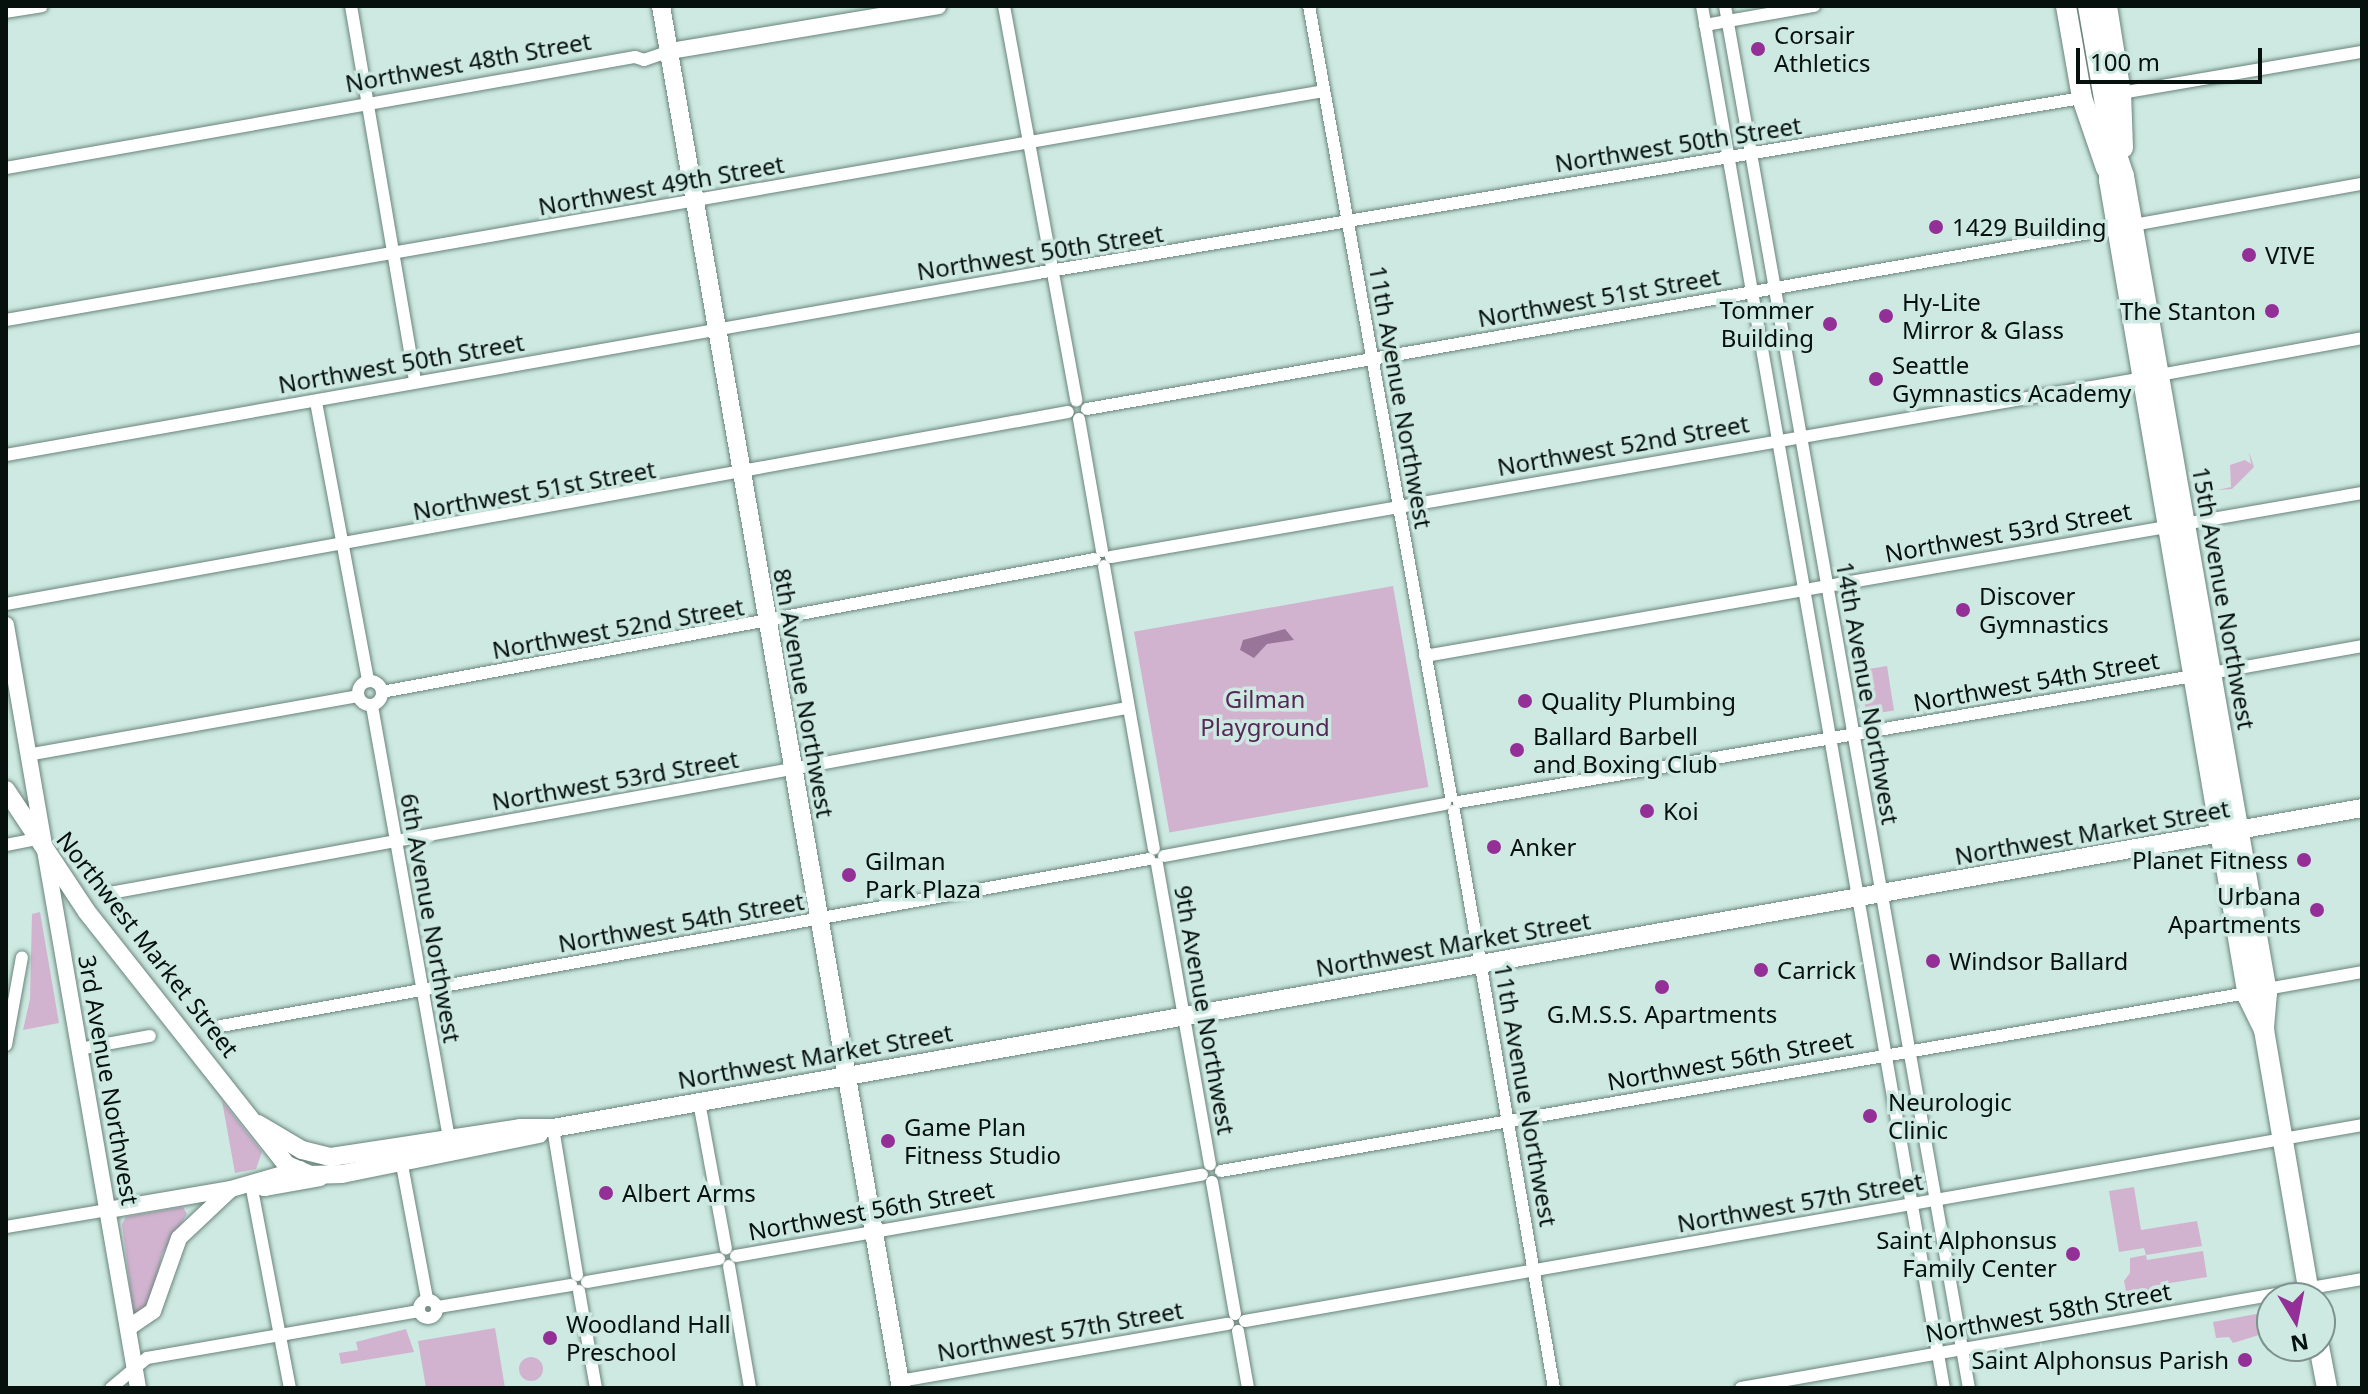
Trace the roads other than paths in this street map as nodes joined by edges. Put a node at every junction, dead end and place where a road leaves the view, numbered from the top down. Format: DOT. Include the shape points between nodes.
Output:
graph roads {
  1 [pos="42,6"];
  2 [pos="351,6"];
  3 [pos="661,6"];
  4 [pos="938,6"];
  5 [pos="1004,6"];
  6 [pos="1309,6"];
  7 [pos="1702,6"];
  8 [pos="1725,6"];
  9 [pos="1814,6"];
  10 [pos="2066,6"];
  11 [pos="2088,6"];
  12 [pos="2107,6"];
  13 [pos="6,12"];
  14 [pos="1727,21"];
  15 [pos="1705,25"];
  16 [pos="670,51"];
  17 [pos="2362,52"];
  18 [pos="1323,91"];
  19 [pos="2121,93"];
  20 [pos="2082,98"];
  21 [pos="368,104"];
  22 [pos="1029,144"];
  23 [pos="1749,155"];
  24 [pos="1728,158"];
  25 [pos="6,168"];
  26 [pos="2117,178"];
  27 [pos="2362,184"];
  28 [pos="695,202"];
  29 [pos="1347,223"];
  30 [pos="2125,227"];
  31 [pos="392,255"];
  32 [pos="1052,272"];
  33 [pos="1773,290"];
  34 [pos="1752,293"];
  35 [pos="6,320"];
  36 [pos="717,329"];
  37 [pos="2362,338"];
  38 [pos="1372,359"];
  39 [pos="2151,376"];
  40 [pos="415,381"];
  41 [pos="316,402"];
  42 [pos="1078,413"];
  43 [pos="1799,437"];
  44 [pos="1779,441"];
  45 [pos="6,455"];
  46 [pos="742,472"];
  47 [pos="2362,493"];
  48 [pos="1398,505"];
  49 [pos="2177,525"];
  50 [pos="342,546"];
  51 [pos="1103,558"];
  52 [pos="1828,585"];
  53 [pos="1805,590"];
  54 [pos="6,604"];
  55 [pos="768,621"];
  56 [pos="6,625"];
  57 [pos="2362,646"];
  58 [pos="1425,656"];
  59 [pos="2202,675"];
  60 [pos="368,681"];
  61 [pos="382,692"];
  62 [pos="358,696"];
  63 [pos="372,706"];
  64 [pos="1127,708"];
  65 [pos="1852,735"];
  66 [pos="1831,738"];
  67 [pos="27,755"];
  68 [pos="792,771"];
  69 [pos="31,780"];
  70 [pos="6,790"];
  71 [pos="1452,803"];
  72 [pos="2362,808"];
  73 [pos="18,809"];
  74 [pos="2229,832"];
  75 [pos="394,841"];
  76 [pos="39,843"];
  77 [pos="6,845"];
  78 [pos="1156,857"];
  79 [pos="110,893"];
  80 [pos="1879,894"];
  81 [pos="77,897"];
  82 [pos="1856,898"];
  83 [pos="55,919"];
  84 [pos="818,920"];
  85 [pos="22,957"];
  86 [pos="1480,964"];
  87 [pos="2362,972"];
  88 [pos="2257,991"];
  89 [pos="423,992"];
  90 [pos="1184,1015"];
  91 [pos="221,1026"];
  92 [pos="150,1036"];
  93 [pos="6,1045"];
  94 [pos="79,1049"];
  95 [pos="1908,1051"];
  96 [pos="1884,1056"];
  97 [pos="846,1074"];
  98 [pos="699,1102"];
  99 [pos="1508,1122"];
  100 [pos="258,1124"];
  101 [pos="2362,1125"];
  102 [pos="553,1128"];
  103 [pos="449,1137"];
  104 [pos="2283,1139"];
  105 [pos="369,1152"];
  106 [pos="402,1165"];
  107 [pos="298,1169"];
  108 [pos="1211,1173"];
  109 [pos="342,1174"];
  110 [pos="251,1184"];
  111 [pos="231,1189"];
  112 [pos="1934,1202"];
  113 [pos="1911,1205"];
  114 [pos="108,1210"];
  115 [pos="6,1227"];
  116 [pos="875,1232"];
  117 [pos="728,1258"];
  118 [pos="1534,1270"];
  119 [pos="2362,1279"];
  120 [pos="2307,1282"];
  121 [pos="579,1283"];
  122 [pos="2336,1286"];
  123 [pos="2256,1299"];
  124 [pos="432,1303"];
  125 [pos="1236,1322"];
  126 [pos="128,1328"];
  127 [pos="280,1335"];
  128 [pos="1962,1349"];
  129 [pos="1938,1354"];
  130 [pos="2322,1362"];
  131 [pos="134,1367"];
  132 [pos="901,1384"];
  133 [pos="111,1388"];
  134 [pos="138,1388"];
  135 [pos="290,1388"];
  136 [pos="596,1388"];
  137 [pos="750,1388"];
  138 [pos="1248,1388"];
  139 [pos="1554,1388"];
  140 [pos="1741,1388"];
  141 [pos="1944,1388"];
  142 [pos="1969,1388"];
  143 [pos="2327,1388"];
  1 -- 13 [label="street"];
  2 -- 21 [label="street"];
  3 -- 16 [label="main road, 8th Avenue Northwest"];
  4 -- 16 [label="street, Northwest 48th Street"];
  5 -- 22 [label="street"];
  6 -- 18 [label="street, 11th Avenue Northwest"];
  7 -- 15 [label="street, 14th Avenue Northwest"];
  8 -- 14 [label="street, 14th Avenue Northwest"];
  9 -- 14 [label="street"];
  10 -- 20 [label="main road, 15th Avenue Northwest"];
  11 -- 26 [label="main road, 15th Avenue Northwest"];
  12 -- 19 [label="main road, 15th Avenue Northwest"];
  14 -- 15 [label="street"];
  14 -- 23 [label="street, 14th Avenue Northwest"];
  15 -- 24 [label="street, 14th Avenue Northwest"];
  16 -- 21 [label="street, Northwest 48th Street" via="644,60 635,57"];
  16 -- 28 [label="main road, 8th Avenue Northwest"];
  17 -- 19 [label="street"];
  18 -- 22 [label="street, Northwest 49th Street"];
  18 -- 29 [label="street, 11th Avenue Northwest"];
  19 -- 26 [label="main road, 15th Avenue Northwest"];
  20 -- 23 [label="street, Northwest 50th Street"];
  20 -- 26 [label="main road, 15th Avenue Northwest"];
  21 -- 25 [label="street, Northwest 48th Street"];
  21 -- 31 [label="street"];
  22 -- 28 [label="street, Northwest 49th Street"];
  22 -- 32 [label="street"];
  23 -- 24 [label="street, Northwest 50th Street"];
  23 -- 33 [label="street, 14th Avenue Northwest"];
  24 -- 29 [label="street, Northwest 50th Street"];
  24 -- 34 [label="street, 14th Avenue Northwest"];
  26 -- 30 [label="main road, 15th Avenue Northwest"];
  27 -- 30 [label="street, Northwest 51st Street"];
  28 -- 31 [label="street, Northwest 49th Street"];
  28 -- 36 [label="main road, 8th Avenue Northwest"];
  29 -- 32 [label="street, Northwest 50th Street"];
  29 -- 38 [label="street, 11th Avenue Northwest"];
  30 -- 33 [label="street, Northwest 51st Street"];
  30 -- 39 [label="main road, 15th Avenue Northwest"];
  31 -- 35 [label="street, Northwest 49th Street"];
  31 -- 40 [label="street"];
  32 -- 36 [label="street, Northwest 50th Street"];
  32 -- 42 [label="street"];
  33 -- 34 [label="street, Northwest 51st Street"];
  33 -- 43 [label="street, 14th Avenue Northwest"];
  34 -- 38 [label="street, Northwest 51st Street"];
  34 -- 44 [label="street, 14th Avenue Northwest"];
  36 -- 40 [label="street, Northwest 50th Street"];
  36 -- 46 [label="main road, 8th Avenue Northwest"];
  37 -- 39 [label="street, Northwest 52nd Street"];
  38 -- 42 [label="street, Northwest 51st Street"];
  38 -- 48 [label="street, 11th Avenue Northwest"];
  39 -- 43 [label="street, Northwest 52nd Street"];
  39 -- 49 [label="main road, 15th Avenue Northwest"];
  40 -- 41 [label="street, Northwest 50th Street"];
  41 -- 45 [label="street, Northwest 50th Street"];
  41 -- 50 [label="street"];
  42 -- 46 [label="street, Northwest 51st Street"];
  42 -- 51 [label="street, 9th Avenue Northwest"];
  43 -- 44 [label="street, Northwest 52nd Street"];
  43 -- 52 [label="street, 14th Avenue Northwest"];
  44 -- 48 [label="street, Northwest 52nd Street"];
  44 -- 53 [label="street, 14th Avenue Northwest"];
  46 -- 50 [label="street, Northwest 51st Street"];
  46 -- 55 [label="main road, 8th Avenue Northwest"];
  47 -- 49 [label="street, Northwest 53rd Street"];
  48 -- 51 [label="street, Northwest 52nd Street"];
  48 -- 58 [label="street, 11th Avenue Northwest"];
  49 -- 52 [label="street, Northwest 53rd Street"];
  49 -- 59 [label="main road, 15th Avenue Northwest"];
  50 -- 54 [label="street, Northwest 51st Street"];
  50 -- 60 [label="street"];
  51 -- 55 [label="street, Northwest 52nd Street"];
  51 -- 64 [label="street, 9th Avenue Northwest"];
  52 -- 53 [label="street, Northwest 53rd Street"];
  52 -- 65 [label="street, 14th Avenue Northwest"];
  53 -- 58 [label="street, Northwest 53rd Street"];
  53 -- 66 [label="street, 14th Avenue Northwest"];
  55 -- 61 [label="street, Northwest 52nd Street"];
  55 -- 68 [label="main road, 8th Avenue Northwest"];
  56 -- 67 [label="street, 3rd Avenue Northwest"];
  57 -- 59 [label="street, Northwest 54th Street"];
  58 -- 71 [label="street, 11th Avenue Northwest"];
  59 -- 65 [label="street, Northwest 54th Street"];
  59 -- 74 [label="main road, 15th Avenue Northwest"];
  60 -- 61 [label="street"];
  60 -- 62 [label="street"];
  61 -- 63 [label="street"];
  62 -- 63 [label="street"];
  62 -- 67 [label="street"];
  63 -- 75 [label="street, 6th Avenue Northwest"];
  64 -- 68 [label="street, Northwest 53rd Street"];
  64 -- 78 [label="street, 9th Avenue Northwest"];
  65 -- 66 [label="street, Northwest 54th Street"];
  65 -- 80 [label="street, 14th Avenue Northwest"];
  66 -- 71 [label="street, Northwest 54th Street"];
  66 -- 82 [label="street, 14th Avenue Northwest"];
  67 -- 69 [label="street, 3rd Avenue Northwest"];
  68 -- 75 [label="street, Northwest 53rd Street"];
  68 -- 84 [label="main road, 8th Avenue Northwest"];
  69 -- 73 [label="street" via="25,804"];
  69 -- 76 [label="street, 3rd Avenue Northwest"];
  70 -- 73 [label="main road, Northwest Market Street"];
  71 -- 78 [label="street, Northwest 54th Street"];
  71 -- 86 [label="street, 11th Avenue Northwest"];
  72 -- 74 [label="main road, Northwest Market Street"];
  73 -- 76 [label="main road, Northwest Market Street"];
  74 -- 80 [label="main road, Northwest Market Street"];
  74 -- 88 [label="main road, 15th Avenue Northwest"];
  75 -- 79 [label="street, Northwest 53rd Street"];
  75 -- 89 [label="street, 6th Avenue Northwest"];
  76 -- 77 [label="street"];
  76 -- 81 [label="main road, Northwest Market Street"];
  76 -- 83 [label="street, 3rd Avenue Northwest"];
  78 -- 84 [label="street, Northwest 54th Street"];
  78 -- 90 [label="street, 9th Avenue Northwest"];
  80 -- 82 [label="main road, Northwest Market Street"];
  80 -- 95 [label="street, 14th Avenue Northwest"];
  81 -- 83 [label="street"];
  81 -- 100 [label="main road, Northwest Market Street"];
  82 -- 86 [label="main road, Northwest Market Street"];
  82 -- 96 [label="street, 14th Avenue Northwest"];
  83 -- 94 [label="street, 3rd Avenue Northwest"];
  84 -- 89 [label="street, Northwest 54th Street"];
  84 -- 97 [label="main road, 8th Avenue Northwest"];
  85 -- 93 [label="street"];
  86 -- 90 [label="main road, Northwest Market Street"];
  86 -- 99 [label="street, 11th Avenue Northwest"];
  87 -- 88 [label="street, Northwest 56th Street"];
  88 -- 95 [label="street, Northwest 56th Street"];
  88 -- 104 [label="main road, 15th Avenue Northwest"];
  89 -- 91 [label="street, Northwest 54th Street"];
  89 -- 103 [label="street, 6th Avenue Northwest"];
  90 -- 97 [label="main road, Northwest Market Street"];
  90 -- 108 [label="street, 9th Avenue Northwest"];
  92 -- 94 [label="street"];
  94 -- 114 [label="street, 3rd Avenue Northwest"];
  95 -- 96 [label="street, Northwest 56th Street"];
  95 -- 112 [label="street, 14th Avenue Northwest"];
  96 -- 99 [label="street, Northwest 56th Street"];
  96 -- 113 [label="street, 14th Avenue Northwest"];
  97 -- 98 [label="main road, Northwest Market Street"];
  97 -- 116 [label="main road, 8th Avenue Northwest"];
  98 -- 102 [label="main road, Northwest Market Street"];
  98 -- 117 [label="street"];
  99 -- 108 [label="street, Northwest 56th Street"];
  99 -- 118 [label="street, 11th Avenue Northwest"];
  100 -- 105 [label="main road, Northwest Market Street" via="316,1154"];
  100 -- 107 [label="main road, Northwest Market Street" via="269,1145"];
  101 -- 104 [label="street, Northwest 57th Street"];
  102 -- 103 [label="main road, Northwest Market Street"];
  102 -- 106 [label="main road, Northwest Market Street" via="525,1139"];
  102 -- 121 [label="street"];
  103 -- 105 [label="main road, Northwest Market Street"];
  104 -- 112 [label="street, Northwest 57th Street"];
  104 -- 120 [label="main road, 15th Avenue Northwest"];
  105 -- 107 [label="street" via="340,1165"];
  106 -- 109 [label="main road, Northwest Market Street"];
  106 -- 124 [label="street"];
  107 -- 109 [label="main road, Northwest Market Street"];
  107 -- 110 [label="street"];
  108 -- 116 [label="street, Northwest 56th Street"];
  108 -- 125 [label="street, 9th Avenue Northwest"];
  109 -- 110 [label="street" via="264,1188"];
  110 -- 111 [label="street"];
  110 -- 127 [label="street"];
  111 -- 114 [label="street"];
  111 -- 126 [label="street" via="179,1238 153,1311"];
  112 -- 113 [label="street, Northwest 57th Street"];
  112 -- 128 [label="street, 14th Avenue Northwest"];
  113 -- 118 [label="street, Northwest 57th Street"];
  113 -- 129 [label="street, 14th Avenue Northwest"];
  114 -- 115 [label="street"];
  114 -- 126 [label="street, 3rd Avenue Northwest"];
  116 -- 117 [label="street, Northwest 56th Street"];
  116 -- 132 [label="main road, 8th Avenue Northwest"];
  117 -- 121 [label="street, Northwest 56th Street"];
  117 -- 137 [label="street"];
  118 -- 125 [label="street, Northwest 57th Street"];
  118 -- 139 [label="street, 11th Avenue Northwest"];
  119 -- 122 [label="street, Northwest 58th Street"];
  121 -- 124 [label="street, Northwest 56th Street"];
  121 -- 136 [label="street"];
  123 -- 128 [label="street, Northwest 58th Street"];
  124 -- 127 [label="street, Northwest 56th Street" via="431,1318 419,1311"];
  125 -- 132 [label="street, Northwest 57th Street"];
  125 -- 138 [label="street, 9th Avenue Northwest"];
  126 -- 131 [label="street, 3rd Avenue Northwest"];
  127 -- 131 [label="street" via="147,1358"];
  127 -- 135 [label="street"];
  128 -- 129 [label="street, Northwest 58th Street"];
  128 -- 142 [label="street, 14th Avenue Northwest"];
  129 -- 140 [label="street, Northwest 58th Street"];
  129 -- 141 [label="street, 14th Avenue Northwest"];
  130 -- 143 [label="main road"];
  131 -- 133 [label="street"];
  131 -- 134 [label="street, 3rd Avenue Northwest"];
}
